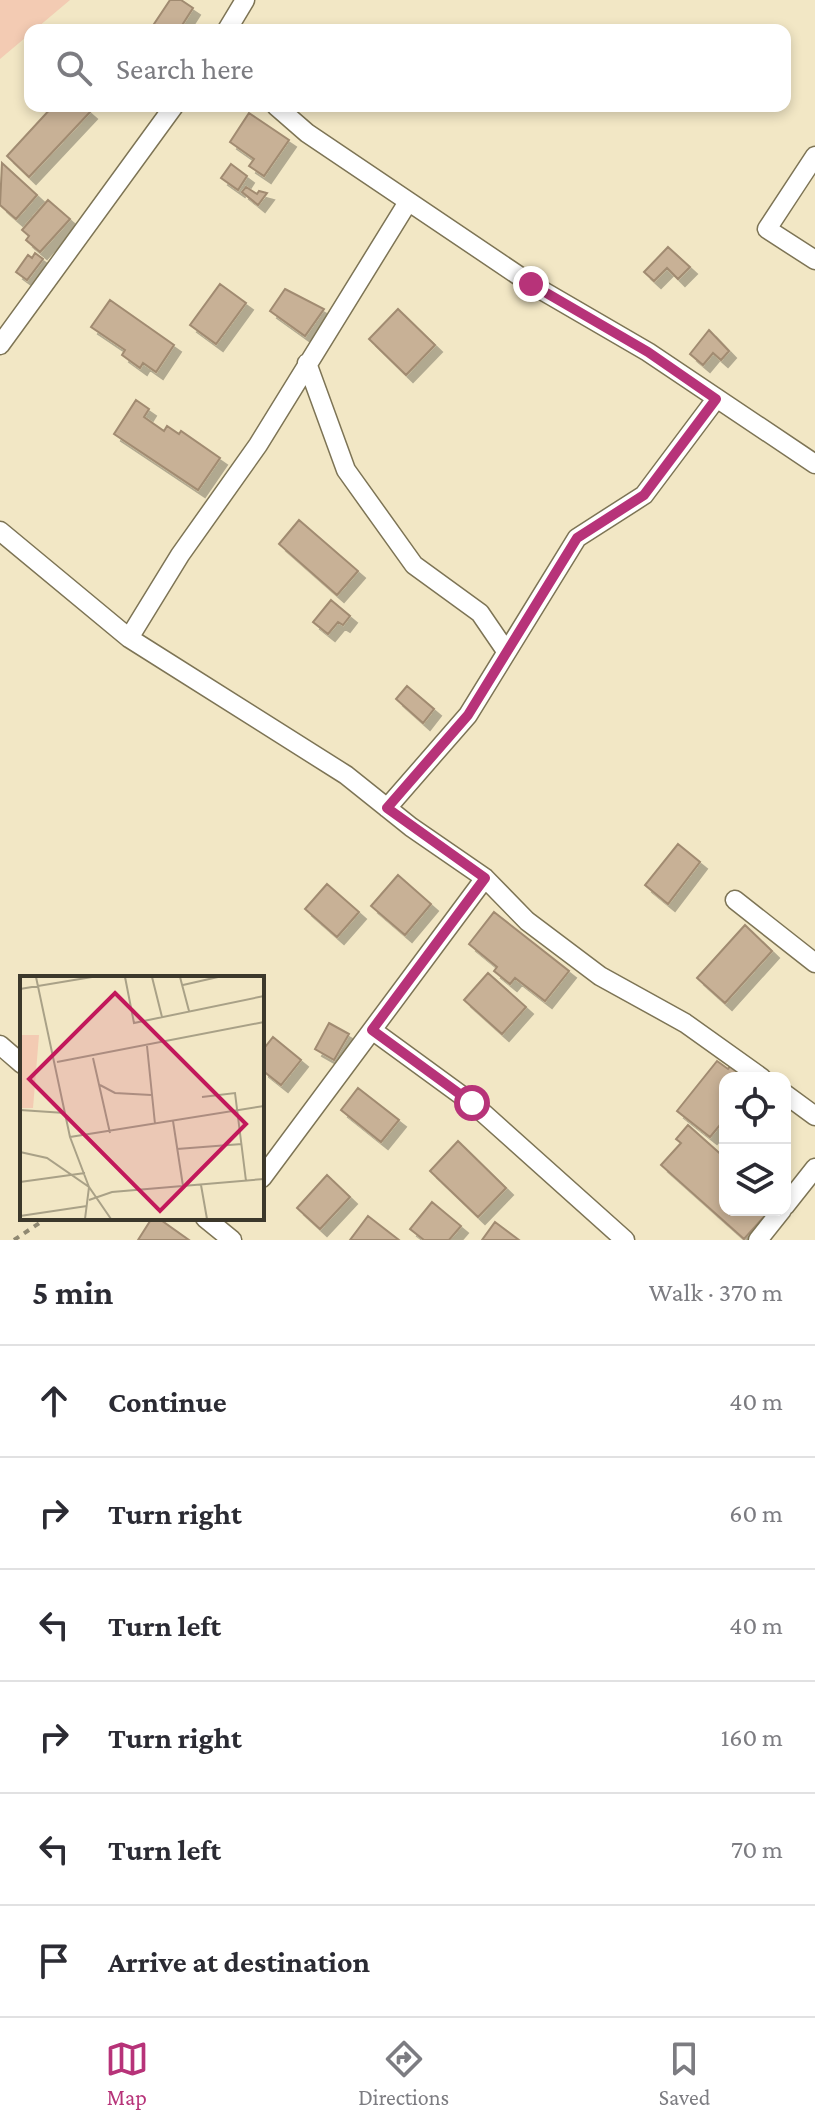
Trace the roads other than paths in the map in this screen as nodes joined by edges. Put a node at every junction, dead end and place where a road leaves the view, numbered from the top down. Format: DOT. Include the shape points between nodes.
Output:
graph roads {
  1 [pos="245,0"];
  2 [pos="231,24"];
  3 [pos="169,112"];
  4 [pos="283,112"];
  5 [pos="815,156"];
  6 [pos="408,202"];
  7 [pos="815,260"];
  8 [pos="6,319"];
  9 [pos="0,345"];
  10 [pos="307,363"];
  11 [pos="716,399"];
  12 [pos="815,464"];
  13 [pos="0,531"];
  14 [pos="129,638"];
  15 [pos="506,651"];
  16 [pos="387,808"];
  17 [pos="485,878"];
  18 [pos="735,900"];
  19 [pos="815,963"];
  20 [pos="372,1030"];
  21 [pos="0,1045"];
  22 [pos="20,1062"];
  23 [pos="754,1072"];
  24 [pos="791,1098"];
  25 [pos="815,1116"];
  26 [pos="815,1168"];
  27 [pos="264,1175"];
  28 [pos="791,1198"];
  29 [pos="777,1216"];
  30 [pos="209,1220"];
  31 [pos="229,1230"];
  32 [pos="625,1240"];
  33 [pos="758,1240"];
  1 -- 2 [label="street"];
  3 -- 8 [label="street"];
  4 -- 6 [label="street"];
  5 -- 7 [label="street" via="767,229"];
  6 -- 10 [label="street"];
  6 -- 11 [label="street"];
  8 -- 9 [label="street"];
  10 -- 14 [label="street"];
  10 -- 15 [label="street" via="346,470 414,565 480,613"];
  11 -- 12 [label="street"];
  11 -- 15 [label="street" via="644,495 577,538"];
  13 -- 14 [label="street"];
  14 -- 16 [label="street" via="346,775"];
  15 -- 16 [label="street" via="468,715"];
  16 -- 17 [label="street"];
  17 -- 20 [label="street"];
  17 -- 23 [label="street" via="527,921 600,976 685,1023"];
  18 -- 19 [label="street"];
  20 -- 27 [label="street"];
  20 -- 32 [label="street" via="472,1103"];
  21 -- 22 [label="street"];
  24 -- 25 [label="street"];
  26 -- 28 [label="street"];
  29 -- 33 [label="street"];
  30 -- 31 [label="street"];
}
